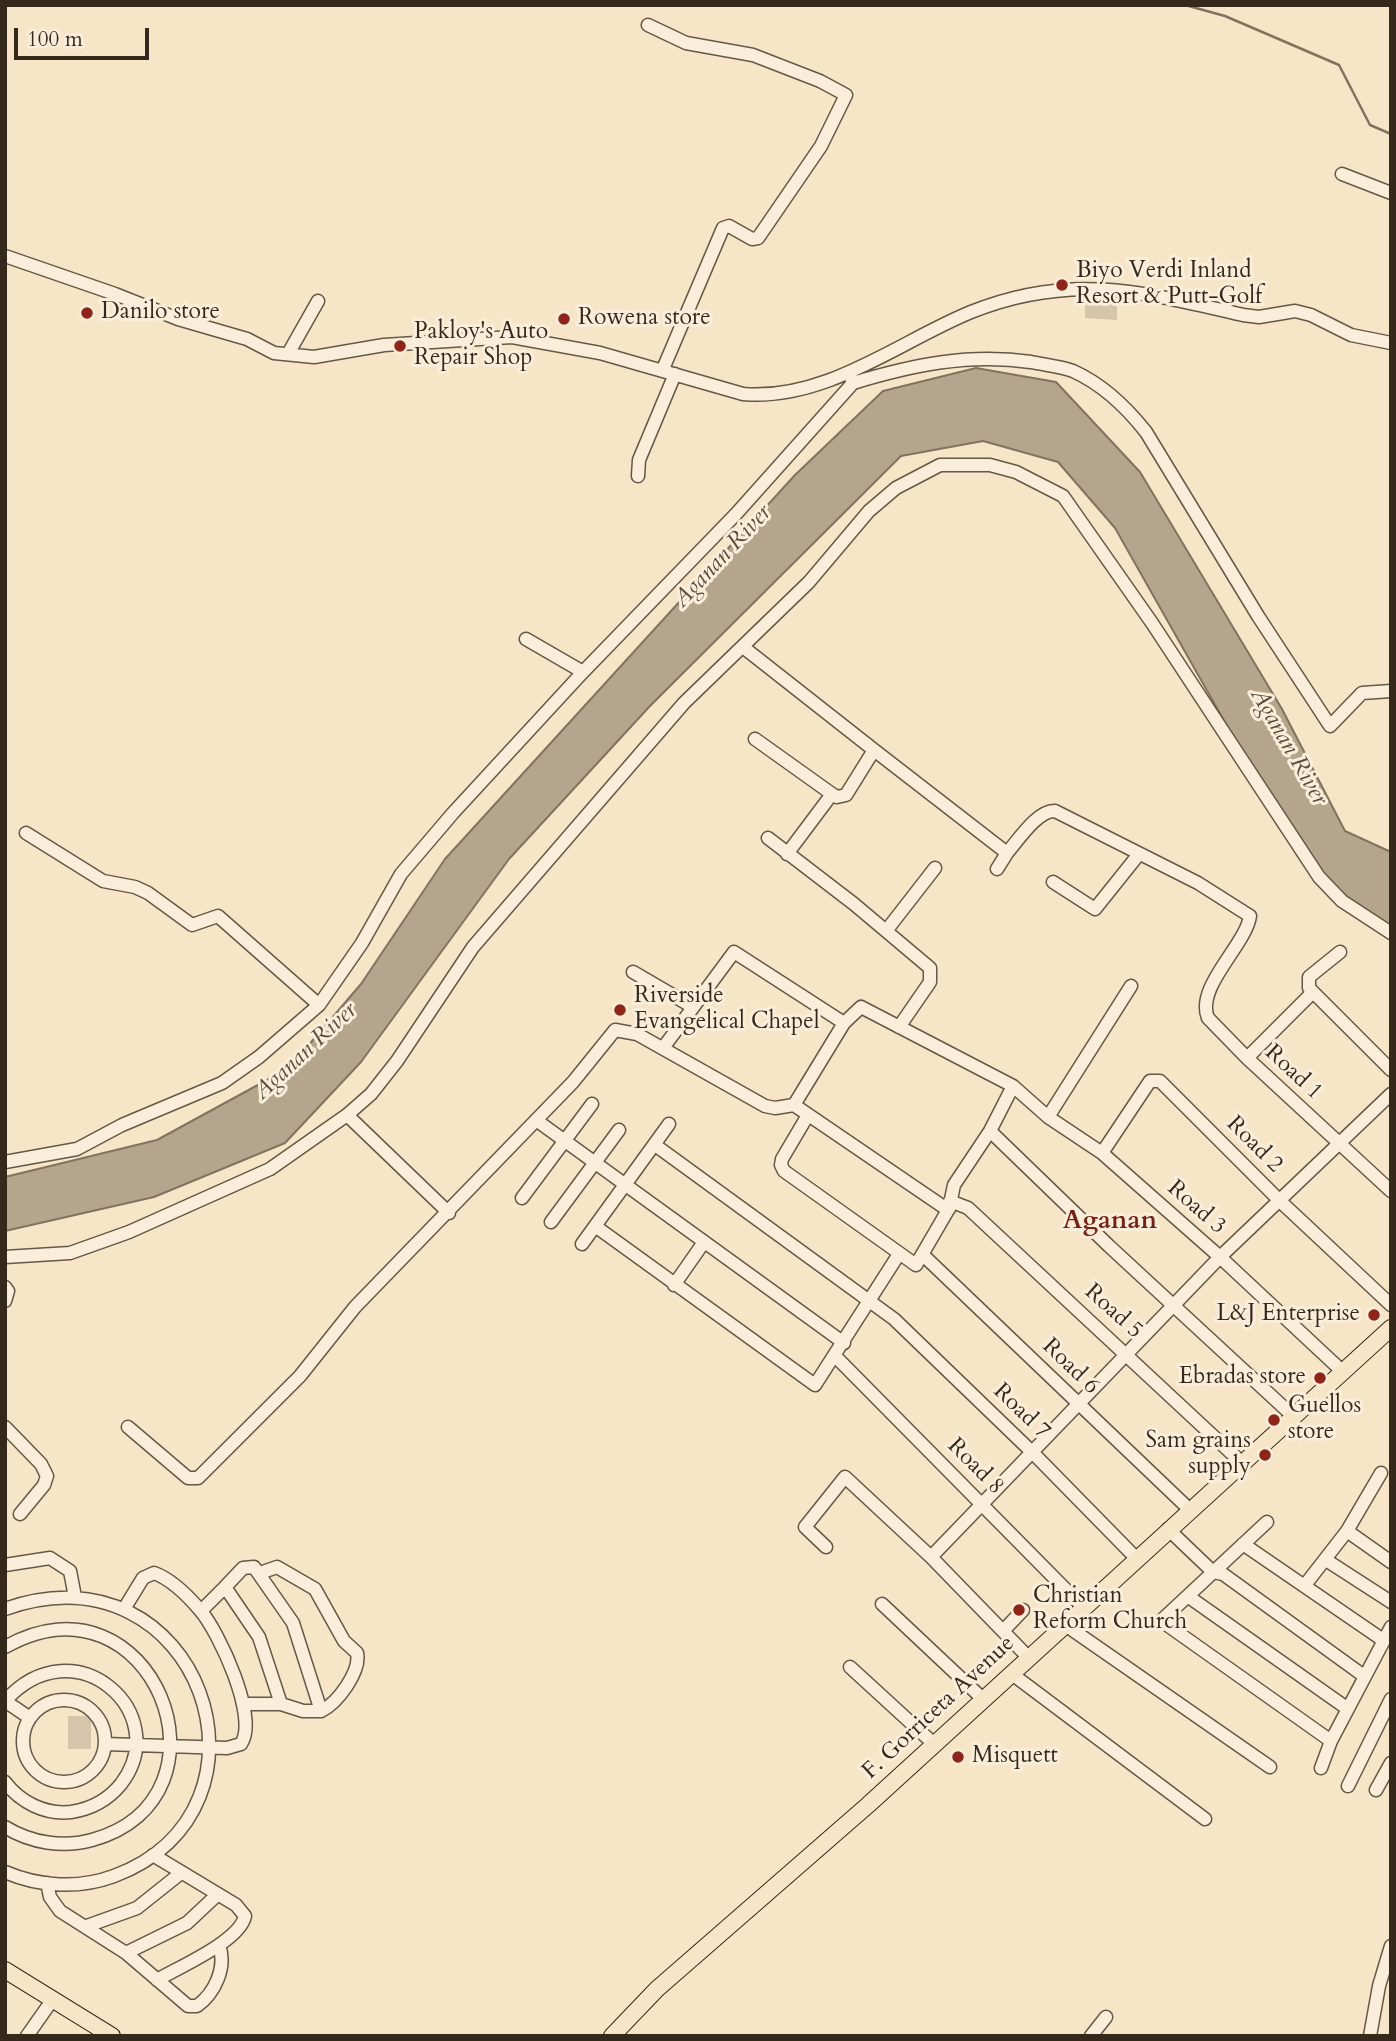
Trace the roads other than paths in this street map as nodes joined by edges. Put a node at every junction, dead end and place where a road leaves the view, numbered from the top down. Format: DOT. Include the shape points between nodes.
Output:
graph roads {
  1 [pos="648,25"];
  2 [pos="1342,174"];
  3 [pos="1391,193"];
  4 [pos="5,256"];
  5 [pos="318,301"];
  6 [pos="1391,344"];
  7 [pos="288,354"];
  8 [pos="669,371"];
  9 [pos="851,377"];
  10 [pos="638,476"];
  11 [pos="526,639"];
  12 [pos="743,647"];
  13 [pos="583,672"];
  14 [pos="1391,691"];
  15 [pos="755,738"];
  16 [pos="874,750"];
  17 [pos="832,794"];
  18 [pos="26,833"];
  19 [pos="768,838"];
  20 [pos="1007,853"];
  21 [pos="787,854"];
  22 [pos="1139,854"];
  23 [pos="934,868"];
  24 [pos="996,869"];
  25 [pos="1053,882"];
  26 [pos="886,931"];
  27 [pos="1391,933"];
  28 [pos="1340,952"];
  29 [pos="633,972"];
  30 [pos="1131,986"];
  31 [pos="1313,992"];
  32 [pos="319,1004"];
  33 [pos="693,1007"];
  34 [pos="844,1023"];
  35 [pos="899,1027"];
  36 [pos="663,1048"];
  37 [pos="1247,1058"];
  38 [pos="1390,1067"];
  39 [pos="1013,1086"];
  40 [pos="1391,1094"];
  41 [pos="592,1104"];
  42 [pos="794,1105"];
  43 [pos="347,1115"];
  44 [pos="808,1115"];
  45 [pos="1048,1117"];
  46 [pos="536,1120"];
  47 [pos="669,1124"];
  48 [pos="619,1130"];
  49 [pos="990,1131"];
  50 [pos="566,1142"];
  51 [pos="1340,1144"];
  52 [pos="655,1145"];
  53 [pos="1102,1153"];
  54 [pos="5,1162"];
  55 [pos="595,1164"];
  56 [pos="625,1185"];
  57 [pos="1391,1191"];
  58 [pos="522,1198"];
  59 [pos="1280,1202"];
  60 [pos="949,1205"];
  61 [pos="449,1213"];
  62 [pos="551,1223"];
  63 [pos="595,1226"];
  64 [pos="704,1242"];
  65 [pos="582,1244"];
  66 [pos="898,1254"];
  67 [pos="923,1255"];
  68 [pos="1220,1256"];
  69 [pos="5,1257"];
  70 [pos="674,1285"];
  71 [pos="5,1287"];
  72 [pos="5,1301"];
  73 [pos="870,1303"];
  74 [pos="1391,1305"];
  75 [pos="1174,1307"];
  76 [pos="1391,1328"];
  77 [pos="845,1343"];
  78 [pos="1127,1353"];
  79 [pos="836,1357"];
  80 [pos="1342,1371"];
  81 [pos="1079,1405"];
  82 [pos="1293,1416"];
  83 [pos="5,1427"];
  84 [pos="128,1427"];
  85 [pos="1033,1453"];
  86 [pos="1241,1462"];
  87 [pos="1381,1472"];
  88 [pos="984,1505"];
  89 [pos="1189,1509"];
  90 [pos="20,1514"];
  91 [pos="1267,1522"];
  92 [pos="1171,1527"];
  93 [pos="1347,1531"];
  94 [pos="1243,1544"];
  95 [pos="826,1547"];
  96 [pos="931,1557"];
  97 [pos="1136,1558"];
  98 [pos="9,1560"];
  99 [pos="1326,1560"];
  100 [pos="1391,1562"];
  101 [pos="1218,1571"];
  102 [pos="260,1573"];
  103 [pos="1305,1585"];
  104 [pos="225,1587"];
  105 [pos="75,1597"];
  106 [pos="1189,1597"];
  107 [pos="1391,1602"];
  108 [pos="882,1604"];
  109 [pos="1083,1607"];
  110 [pos="5,1609"];
  111 [pos="124,1609"];
  112 [pos="1023,1610"];
  113 [pos="201,1611"];
  114 [pos="1064,1624"];
  115 [pos="1391,1627"];
  116 [pos="1003,1631"];
  117 [pos="1383,1640"];
  118 [pos="5,1647"];
  119 [pos="1028,1657"];
  120 [pos="850,1667"];
  121 [pos="1012,1674"];
  122 [pos="1364,1676"];
  123 [pos="1391,1699"];
  124 [pos="984,1700"];
  125 [pos="5,1701"];
  126 [pos="244,1704"];
  127 [pos="281,1704"];
  128 [pos="1348,1709"];
  129 [pos="321,1711"];
  130 [pos="30,1718"];
  131 [pos="1331,1741"];
  132 [pos="135,1742"];
  133 [pos="105,1744"];
  134 [pos="171,1744"];
  135 [pos="934,1744"];
  136 [pos="210,1747"];
  137 [pos="1391,1763"];
  138 [pos="1270,1767"];
  139 [pos="1321,1768"];
  140 [pos="5,1782"];
  141 [pos="1348,1786"];
  142 [pos="1376,1790"];
  143 [pos="1205,1819"];
  144 [pos="5,1827"];
  145 [pos="153,1855"];
  146 [pos="5,1872"];
  147 [pos="181,1873"];
  148 [pos="47,1883"];
  149 [pos="218,1894"];
  150 [pos="87,1926"];
  151 [pos="219,1945"];
  152 [pos="1391,1946"];
  153 [pos="126,1953"];
  154 [pos="5,1970"];
  155 [pos="157,1980"];
  156 [pos="53,1999"];
  157 [pos="1106,2017"];
  158 [pos="111,2035"];
  159 [pos="27,2036"];
  160 [pos="612,2036"];
  161 [pos="1091,2036"];
  162 [pos="1370,2036"];
  1 -- 8 [label="street" via="685,43 753,55 820,80 845,95 821,146 758,238 729,226 723,228"];
  2 -- 3 [label="street"];
  4 -- 7 [label="street" via="178,320"];
  5 -- 7 [label="street"];
  6 -- 9 [label="street" via="1350,335 1295,311 1259,317 1136,290 1061,289 971,312"];
  7 -- 8 [label="street" via="314,357 384,345 512,337"];
  8 -- 9 [label="street" via="763,396"];
  8 -- 10 [label="street" via="639,460"];
  9 -- 13 [label="street" via="736,514"];
  9 -- 14 [label="street" via="973,358 1073,371 1123,406 1146,432 1331,726 1362,693"];
  11 -- 13 [label="street"];
  12 -- 16 [label="street"];
  12 -- 27 [label="street" via="809,582 869,511 896,488 940,465 990,465 1016,472 1063,496 1073,508 1319,877 1342,901"];
  12 -- 43 [label="street" via="684,703 473,947 397,1062"];
  13 -- 32 [label="street" via="401,874 362,943"];
  15 -- 17 [label="street"];
  16 -- 17 [label="street" via="846,795"];
  16 -- 20 [label="street"];
  17 -- 21 [label="street"];
  18 -- 32 [label="street" via="103,881 148,893 192,925 218,916"];
  19 -- 21 [label="street"];
  20 -- 22 [label="street" via="1046,810"];
  20 -- 24 [label="street"];
  21 -- 26 [label="street"];
  22 -- 25 [label="street" via="1095,909"];
  22 -- 37 [label="street, Road 1" via="1248,913 1250,921 1220,969 1205,1011"];
  23 -- 26 [label="street"];
  26 -- 35 [label="street" via="924,962 932,976"];
  28 -- 31 [label="street" via="1309,977"];
  29 -- 33 [label="street"];
  30 -- 45 [label="street"];
  31 -- 37 [label="street"];
  31 -- 38 [label="street"];
  32 -- 54 [label="street" via="260,1057 222,1083 76,1149"];
  33 -- 34 [label="street" via="734,951"];
  33 -- 36 [label="street"];
  34 -- 35 [label="street, Road 3" via="861,1007"];
  34 -- 42 [label="street"];
  35 -- 39 [label="street, Road 3"];
  36 -- 42 [label="street" via="765,1106"];
  36 -- 46 [label="street" via="637,1034 615,1030"];
  37 -- 51 [label="street, Road 1"];
  39 -- 45 [label="street, Road 3"];
  39 -- 49 [label="street"];
  40 -- 51 [label="street"];
  41 -- 50 [label="street"];
  42 -- 44 [label="street, Road 5"];
  43 -- 61 [label="street"];
  43 -- 69 [label="street" via="270,1169 128,1232 70,1253"];
  44 -- 60 [label="street, Road 5"];
  44 -- 66 [label="street" via="782,1159 784,1171"];
  45 -- 53 [label="street, Road 3"];
  46 -- 50 [label="street"];
  46 -- 61 [label="street"];
  47 -- 52 [label="street"];
  48 -- 55 [label="street"];
  49 -- 60 [label="street" via="954,1185"];
  49 -- 75 [label="street"];
  50 -- 55 [label="street"];
  50 -- 58 [label="street"];
  51 -- 57 [label="street, Road 1"];
  51 -- 59 [label="street"];
  52 -- 56 [label="street"];
  52 -- 73 [label="street, Road 7"];
  53 -- 59 [label="street, Road 2" via="1154,1079"];
  53 -- 68 [label="street, Road 3"];
  55 -- 56 [label="street"];
  55 -- 62 [label="street"];
  56 -- 63 [label="street"];
  56 -- 64 [label="street"];
  59 -- 68 [label="street"];
  59 -- 74 [label="street, Road 2"];
  60 -- 67 [label="street"];
  60 -- 78 [label="street, Road 5" via="968,1208"];
  61 -- 84 [label="street" via="355,1307 300,1376 198,1478 188,1478"];
  63 -- 65 [label="street"];
  63 -- 70 [label="street"];
  64 -- 70 [label="street"];
  64 -- 77 [label="street"];
  66 -- 67 [label="street" via="916,1265"];
  66 -- 73 [label="street"];
  67 -- 81 [label="street, Road 6"];
  68 -- 75 [label="street"];
  68 -- 80 [label="street, Road 3"];
  70 -- 79 [label="street" via="815,1385"];
  71 -- 72 [label="street"];
  73 -- 77 [label="street"];
  73 -- 85 [label="street, Road 7" via="894,1319"];
  75 -- 78 [label="street"];
  75 -- 82 [label="street"];
  76 -- 80 [label="main road, F. Gorriceta Avenue"];
  77 -- 79 [label="street"];
  78 -- 81 [label="street"];
  78 -- 86 [label="street, Road 5"];
  79 -- 88 [label="street, Road 8"];
  80 -- 82 [label="main road, F. Gorriceta Avenue"];
  81 -- 85 [label="street"];
  81 -- 89 [label="street, Road 6"];
  82 -- 86 [label="main road, F. Gorriceta Avenue"];
  83 -- 90 [label="street" via="47,1476"];
  85 -- 88 [label="street"];
  85 -- 97 [label="street, Road 7"];
  86 -- 89 [label="main road, F. Gorriceta Avenue"];
  87 -- 93 [label="street"];
  88 -- 96 [label="street"];
  88 -- 109 [label="street, Road 8"];
  89 -- 92 [label="main road, F. Gorriceta Avenue"];
  91 -- 94 [label="street"];
  92 -- 97 [label="main road, F. Gorriceta Avenue"];
  92 -- 101 [label="street"];
  93 -- 99 [label="street"];
  93 -- 100 [label="street"];
  94 -- 101 [label="street"];
  94 -- 103 [label="street"];
  95 -- 96 [label="street" via="805,1527 845,1477"];
  96 -- 116 [label="street"];
  97 -- 109 [label="main road, F. Gorriceta Avenue"];
  98 -- 105 [label="street" via="50,1558 63,1565 73,1577"];
  99 -- 103 [label="street"];
  99 -- 107 [label="street"];
  101 -- 106 [label="street"];
  101 -- 122 [label="street"];
  102 -- 104 [label="street" via="254,1567 243,1568"];
  102 -- 129 [label="street" via="293,1623"];
  102 -- 129 [label="street" via="278,1567 315,1589 344,1641 358,1653 357,1665 343,1690"];
  103 -- 117 [label="street"];
  104 -- 113 [label="street"];
  104 -- 127 [label="street" via="259,1637"];
  105 -- 110 [label="street" via="51,1597"];
  105 -- 111 [label="street"];
  106 -- 128 [label="street"];
  106 -- 131 [label="street" via="1163,1622"];
  108 -- 124 [label="street"];
  109 -- 114 [label="main road, F. Gorriceta Avenue"];
  111 -- 113 [label="street" via="143,1578 154,1573"];
  111 -- 136 [label="street" via="167,1639 191,1670 205,1706"];
  112 -- 116 [label="street"];
  113 -- 126 [label="street" via="220,1643"];
  114 -- 119 [label="main road, F. Gorriceta Avenue"];
  114 -- 138 [label="street"];
  115 -- 117 [label="street"];
  116 -- 119 [label="street"];
  117 -- 122 [label="street"];
  118 -- 134 [label="street" via="57,1630 115,1643 132,1654 157,1685 170,1722"];
  119 -- 121 [label="main road, F. Gorriceta Avenue"];
  120 -- 135 [label="street"];
  121 -- 124 [label="main road, F. Gorriceta Avenue"];
  121 -- 143 [label="street"];
  122 -- 128 [label="street"];
  123 -- 141 [label="street"];
  124 -- 135 [label="main road, F. Gorriceta Avenue"];
  125 -- 130 [label="street"];
  125 -- 132 [label="street" via="34,1676 61,1670 87,1674 122,1701 134,1725"];
  126 -- 127 [label="street"];
  126 -- 136 [label="street" via="246,1736 241,1744"];
  127 -- 129 [label="street"];
  128 -- 131 [label="street"];
  130 -- 133 [label="street" via="48,1703 79,1703 102,1724"];
  130 -- 133 [label="street" via="24,1734 26,1754 37,1770 54,1780 74,1780 92,1770"];
  131 -- 139 [label="street"];
  132 -- 133 [label="street"];
  132 -- 134 [label="street"];
  132 -- 140 [label="street" via="124,1780 105,1800 80,1810 40,1808"];
  134 -- 136 [label="street"];
  134 -- 144 [label="street" via="165,1773 150,1801 115,1831 85,1842 53,1844"];
  135 -- 160 [label="main road, F. Gorriceta Avenue" via="657,1989"];
  136 -- 145 [label="street" via="194,1805 171,1839"];
  137 -- 142 [label="street"];
  145 -- 147 [label="street"];
  145 -- 148 [label="street" via="107,1878 71,1885"];
  146 -- 148 [label="street"];
  147 -- 149 [label="street"];
  147 -- 150 [label="street" via="137,1908"];
  148 -- 150 [label="street" via="60,1911"];
  149 -- 151 [label="street" via="242,1908 245,1916 243,1925"];
  149 -- 153 [label="street" via="187,1923"];
  150 -- 153 [label="street"];
  151 -- 155 [label="street"];
  151 -- 155 [label="street" via="222,1966 214,1988 197,2006 188,2006"];
  152 -- 162 [label="street" via="1378,1986"];
  153 -- 155 [label="street"];
  154 -- 156 [label="main road"];
  156 -- 158 [label="main road"];
  156 -- 159 [label="street"];
  157 -- 161 [label="street"];
}
